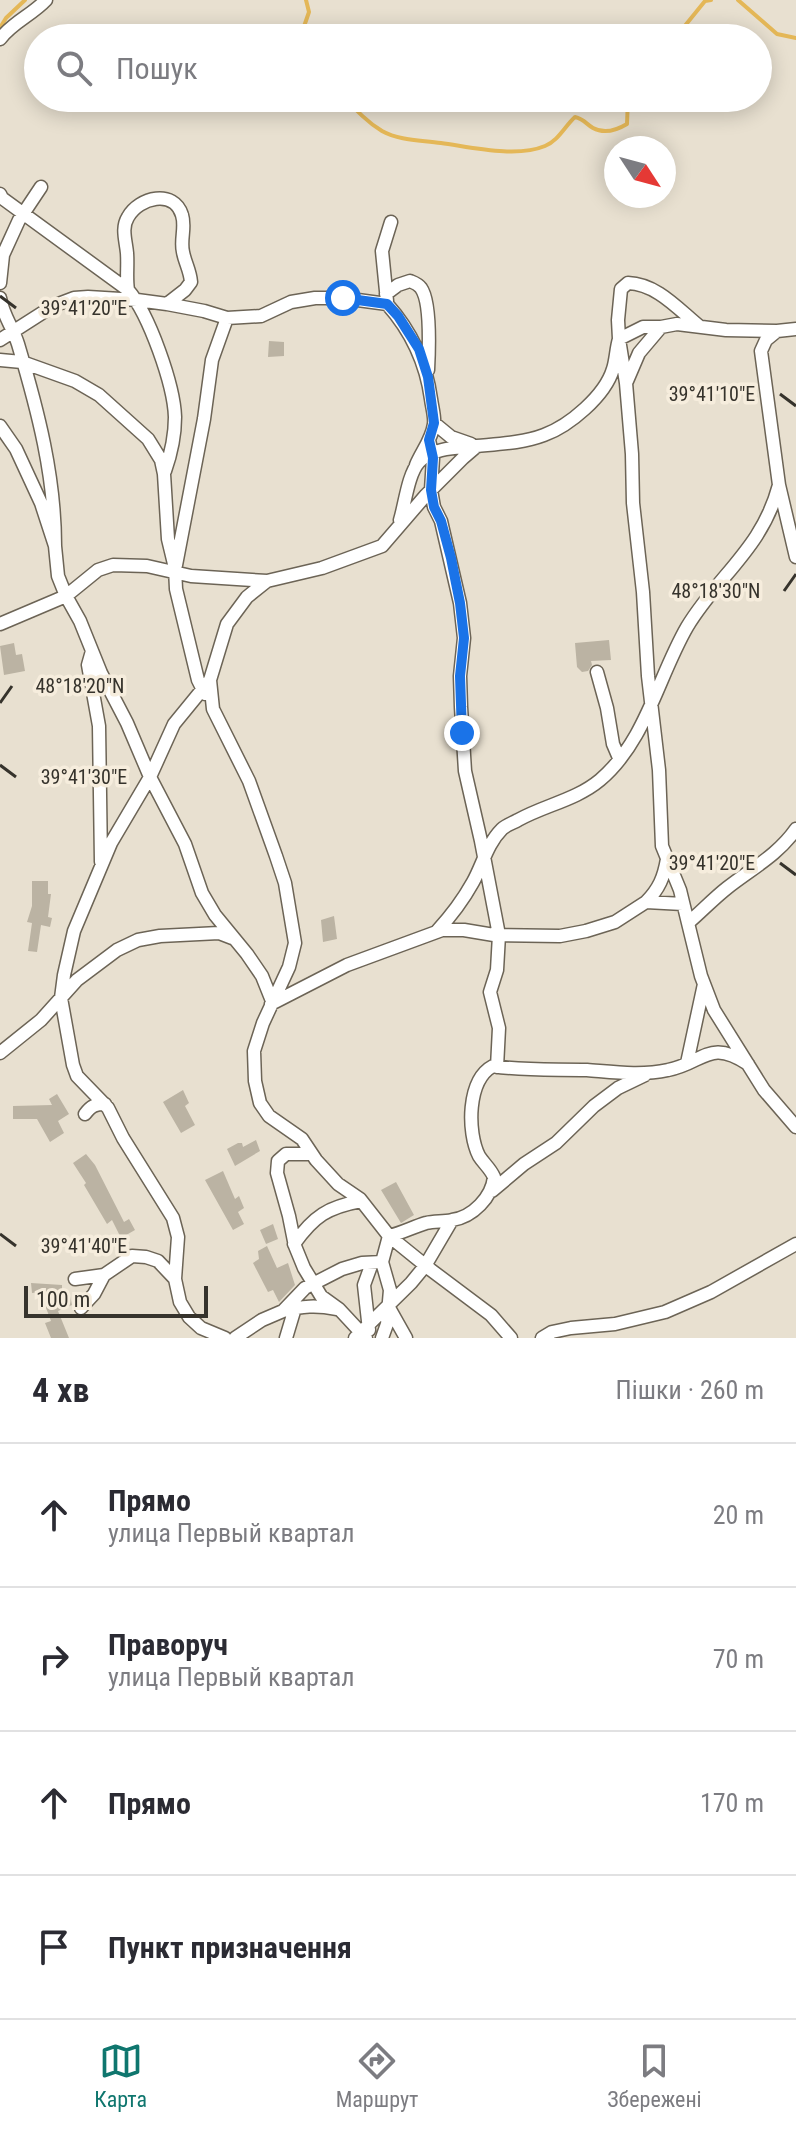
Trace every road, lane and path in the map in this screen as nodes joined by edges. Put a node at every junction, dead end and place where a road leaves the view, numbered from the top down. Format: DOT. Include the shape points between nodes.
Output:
graph roads {
  1 [pos="46,0"];
  2 [pos="0,39"];
  3 [pos="41,187"];
  4 [pos="0,194"];
  5 [pos="23,214"];
  6 [pos="391,222"];
  7 [pos="0,283"];
  8 [pos="132,295"];
  9 [pos="0,298"];
  10 [pos="386,299"];
  11 [pos="167,304"];
  12 [pos="227,318"];
  13 [pos="699,326"];
  14 [pos="661,327"];
  15 [pos="796,329"];
  16 [pos="777,331"];
  17 [pos="13,332"];
  18 [pos="619,339"];
  19 [pos="0,340"];
  20 [pos="0,360"];
  21 [pos="22,362"];
  22 [pos="428,377"];
  23 [pos="626,383"];
  24 [pos="434,423"];
  25 [pos="0,426"];
  26 [pos="430,446"];
  27 [pos="477,446"];
  28 [pos="164,474"];
  29 [pos="779,485"];
  30 [pos="431,490"];
  31 [pos="397,528"];
  32 [pos="55,546"];
  33 [pos="796,557"];
  34 [pos="175,570"];
  35 [pos="267,581"];
  36 [pos="66,596"];
  37 [pos="0,624"];
  38 [pos="92,651"];
  39 [pos="597,672"];
  40 [pos="207,685"];
  41 [pos="652,703"];
  42 [pos="619,758"];
  43 [pos="150,777"];
  44 [pos="796,829"];
  45 [pos="484,858"];
  46 [pos="667,859"];
  47 [pos="101,867"];
  48 [pos="646,902"];
  49 [pos="683,904"];
  50 [pos="688,923"];
  51 [pos="437,931"];
  52 [pos="499,935"];
  53 [pos="235,939"];
  54 [pos="704,984"];
  55 [pos="61,998"];
  56 [pos="272,1002"];
  57 [pos="0,1053"];
  58 [pos="687,1063"];
  59 [pos="748,1064"];
  60 [pos="497,1067"];
  61 [pos="648,1073"];
  62 [pos="105,1104"];
  63 [pos="85,1114"];
  64 [pos="796,1127"];
  65 [pos="312,1154"];
  66 [pos="490,1193"];
  67 [pos="361,1201"];
  68 [pos="452,1220"];
  69 [pos="389,1236"];
  70 [pos="294,1244"];
  71 [pos="796,1244"];
  72 [pos="377,1262"];
  73 [pos="425,1266"];
  74 [pos="104,1275"];
  75 [pos="75,1279"];
  76 [pos="175,1279"];
  77 [pos="313,1283"];
  78 [pos="388,1306"];
  79 [pos="81,1308"];
  80 [pos="339,1309"];
  81 [pos="289,1310"];
  82 [pos="364,1334"];
  83 [pos="225,1338"];
  84 [pos="235,1338"];
  85 [pos="286,1338"];
  86 [pos="382,1338"];
  87 [pos="406,1338"];
  88 [pos="511,1338"];
  89 [pos="542,1338"];
  1 -- 2 [label="street"];
  3 -- 5 [label="street"];
  4 -- 5 [label="street"];
  5 -- 7 [label="street" via="3,255"];
  5 -- 8 [label="street"];
  6 -- 10 [label="street" via="382,251"];
  8 -- 11 [label="street"];
  8 -- 11 [label="street" via="123,232 128,217 157,197 171,200 181,213 191,282"];
  8 -- 17 [label="street" via="74,298"];
  8 -- 28 [label="street" via="162,361 175,414"];
  9 -- 17 [label="street"];
  10 -- 12 [label="street" via="315,298 261,316"];
  10 -- 22 [label="street" via="419,349"];
  10 -- 22 [label="street" via="398,285 410,281 419,286 428,328"];
  11 -- 12 [label="street"];
  12 -- 34 [label="street" via="212,360"];
  13 -- 14 [label="street"];
  13 -- 16 [label="street"];
  13 -- 18 [label="street" via="651,288 628,283 619,300"];
  14 -- 18 [label="street" via="643,327"];
  14 -- 23 [label="street" via="639,353"];
  15 -- 16 [label="street"];
  16 -- 29 [label="street" via="761,351"];
  17 -- 19 [label="street"];
  17 -- 21 [label="street"];
  18 -- 23 [label="street"];
  18 -- 27 [label="street" via="613,370 588,407 545,435"];
  20 -- 21 [label="street"];
  21 -- 28 [label="street" via="99,395 148,439"];
  21 -- 32 [label="street" via="48,458"];
  22 -- 24 [label="street"];
  23 -- 41 [label="street"];
  24 -- 26 [label="street"];
  24 -- 27 [label="street" via="451,437"];
  25 -- 32 [label="street" via="28,474"];
  26 -- 27 [label="street"];
  26 -- 30 [label="street"];
  26 -- 31 [label="street" via="416,465"];
  27 -- 30 [label="street"];
  28 -- 34 [label="street"];
  29 -- 33 [label="street"];
  29 -- 41 [label="street" via="773,507 746,553 687,627"];
  30 -- 31 [label="street"];
  30 -- 45 [label="street" via="460,603 465,771"];
  31 -- 35 [label="street" via="382,546 359,556"];
  32 -- 36 [label="street"];
  34 -- 35 [label="street" via="191,576"];
  34 -- 36 [label="street" via="113,565 98,570"];
  34 -- 40 [label="street" via="198,680"];
  35 -- 40 [label="street" via="227,624"];
  36 -- 37 [label="street"];
  36 -- 38 [label="street"];
  38 -- 43 [label="street"];
  38 -- 47 [label="street" via="88,665 99,726"];
  39 -- 42 [label="street"];
  40 -- 43 [label="street" via="174,724"];
  40 -- 56 [label="street" via="285,883 295,943"];
  41 -- 42 [label="street"];
  41 -- 46 [label="street" via="660,830"];
  42 -- 45 [label="street" via="600,780 572,797 503,828"];
  43 -- 47 [label="street"];
  43 -- 53 [label="street" via="185,844 202,893"];
  44 -- 50 [label="street"];
  45 -- 51 [label="street" via="456,910"];
  45 -- 52 [label="street"];
  46 -- 48 [label="street" via="658,890"];
  46 -- 49 [label="street"];
  47 -- 55 [label="street" via="74,931"];
  48 -- 49 [label="street"];
  48 -- 52 [label="street" via="615,922 586,931"];
  49 -- 50 [label="street"];
  50 -- 54 [label="street"];
  51 -- 52 [label="street"];
  51 -- 56 [label="street" via="347,965"];
  52 -- 60 [label="street" via="490,992 499,1028"];
  53 -- 55 [label="street" via="205,933 138,940 77,980"];
  53 -- 56 [label="street" via="262,976"];
  54 -- 58 [label="street"];
  54 -- 59 [label="street"];
  55 -- 57 [label="street"];
  55 -- 62 [label="street" via="72,1081"];
  56 -- 65 [label="street" via="254,1051 260,1103"];
  58 -- 59 [label="street" via="714,1052"];
  58 -- 61 [label="street"];
  59 -- 64 [label="street"];
  60 -- 61 [label="street"];
  60 -- 66 [label="street" via="487,1070 471,1106 474,1142 494,1177"];
  61 -- 66 [label="street" via="594,1106"];
  62 -- 63 [label="street" via="90,1107"];
  62 -- 76 [label="street" via="173,1218 178,1237"];
  65 -- 67 [label="street"];
  65 -- 70 [label="street" via="286,1154 278,1161"];
  66 -- 68 [label="street" via="468,1216"];
  67 -- 69 [label="street"];
  67 -- 70 [label="street" via="317,1216"];
  68 -- 69 [label="street"];
  68 -- 73 [label="street"];
  69 -- 72 [label="street"];
  69 -- 73 [label="street"];
  70 -- 77 [label="street"];
  71 -- 89 [label="street" via="665,1312"];
  72 -- 77 [label="street" via="342,1269"];
  72 -- 78 [label="street" via="390,1290"];
  72 -- 82 [label="street" via="364,1285"];
  73 -- 78 [label="street"];
  73 -- 88 [label="street" via="491,1315"];
  74 -- 75 [label="street"];
  74 -- 76 [label="street" via="132,1256 158,1261"];
  74 -- 79 [label="street"];
  76 -- 83 [label="street" via="189,1317"];
  77 -- 80 [label="street"];
  77 -- 81 [label="street"];
  78 -- 82 [label="street"];
  78 -- 86 [label="street"];
  78 -- 87 [label="street"];
  80 -- 81 [label="street"];
  80 -- 82 [label="street"];
  81 -- 84 [label="street"];
  81 -- 85 [label="street"];
}
